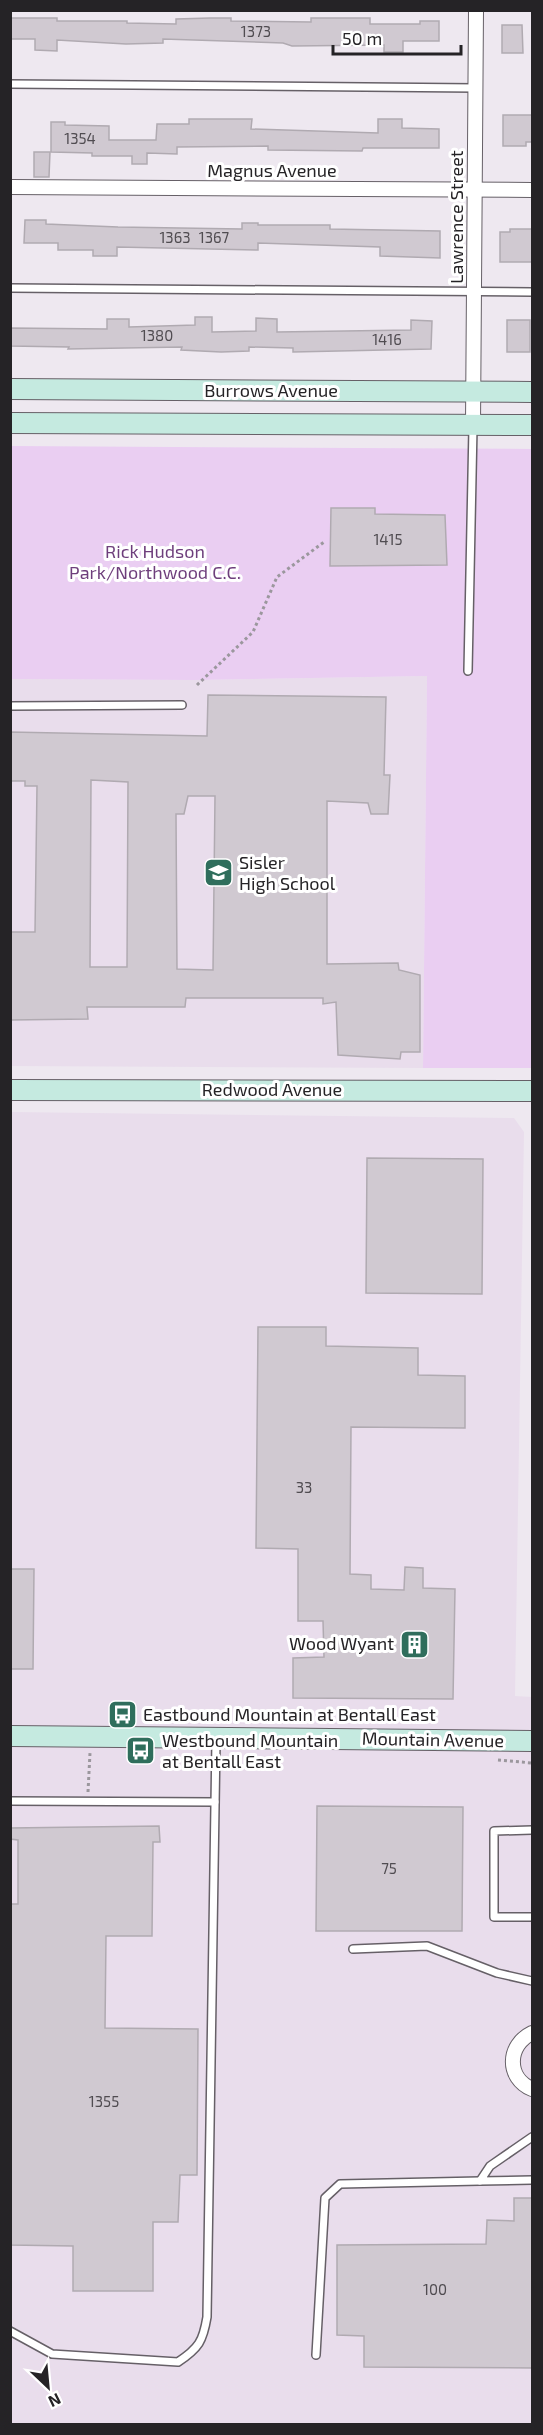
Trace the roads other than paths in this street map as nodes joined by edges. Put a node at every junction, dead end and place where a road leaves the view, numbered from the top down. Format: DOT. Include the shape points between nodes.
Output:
graph roads {
  1 [pos="476,10"];
  2 [pos="10,84"];
  3 [pos="476,87"];
  4 [pos="10,187"];
  5 [pos="476,190"];
  6 [pos="532,190"];
  7 [pos="10,288"];
  8 [pos="475,292"];
  9 [pos="532,292"];
  10 [pos="10,389"];
  11 [pos="473,392"];
  12 [pos="532,392"];
  13 [pos="10,423"];
  14 [pos="473,424"];
  15 [pos="532,425"];
  16 [pos="468,671"];
  17 [pos="182,705"];
  18 [pos="10,706"];
  19 [pos="10,1090"];
  20 [pos="532,1091"];
  21 [pos="10,1736"];
  22 [pos="216,1738"];
  23 [pos="532,1741"];
  24 [pos="10,1800"];
  25 [pos="215,1802"];
  26 [pos="532,1830"];
  27 [pos="532,1917"];
  28 [pos="353,1949"];
  29 [pos="532,1981"];
  30 [pos="532,2033"];
  31 [pos="532,2089"];
  32 [pos="532,2137"];
  33 [pos="480,2181"];
  34 [pos="532,2181"];
  35 [pos="10,2331"];
  36 [pos="316,2355"];
  1 -- 3 [label="street, Lawrence Street"];
  2 -- 3 [label="lane"];
  3 -- 5 [label="street, Lawrence Street"];
  4 -- 5 [label="street, Magnus Avenue"];
  5 -- 6 [label="street, Magnus Avenue"];
  5 -- 8 [label="street, Lawrence Street"];
  7 -- 8 [label="lane"];
  8 -- 9 [label="lane"];
  8 -- 11 [label="street, Lawrence Street"];
  10 -- 11 [label="street, Burrows Avenue"];
  11 -- 12 [label="street, Burrows Avenue"];
  11 -- 14 [label="street, Lawrence Street"];
  13 -- 14 [label="street, Burrows Avenue"];
  14 -- 15 [label="street, Burrows Avenue"];
  14 -- 16 [label="lane"];
  17 -- 18 [label="lane"];
  19 -- 20 [label="street, Redwood Avenue"];
  21 -- 22 [label="street, Mountain Avenue"];
  22 -- 23 [label="street, Mountain Avenue"];
  22 -- 25 [label="lane"];
  24 -- 25 [label="lane"];
  25 -- 35 [label="lane" via="204,2337 193,2352 178,2362 52,2354"];
  26 -- 27 [label="lane" via="494,1831 494,1917"];
  28 -- 29 [label="lane" via="427,1946 497,1973"];
  30 -- 31 [label="street" via="519,2042 513,2060 518,2078"];
  32 -- 33 [label="lane" via="490,2166"];
  33 -- 34 [label="lane"];
  33 -- 36 [label="lane" via="340,2184 325,2198"];
}
